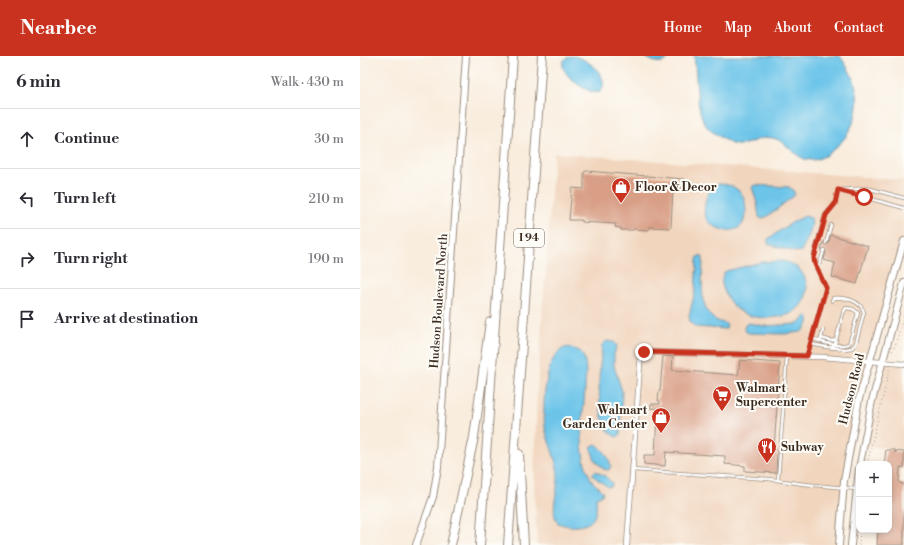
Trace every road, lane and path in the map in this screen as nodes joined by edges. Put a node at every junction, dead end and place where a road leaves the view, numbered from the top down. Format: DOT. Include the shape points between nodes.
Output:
graph roads {
  1 [pos="466,56"];
  2 [pos="513,56"];
  3 [pos="542,56"];
  4 [pos="838,190"];
  5 [pos="904,198"];
  6 [pos="904,208"];
  7 [pos="831,225"];
  8 [pos="904,241"];
  9 [pos="826,243"];
  10 [pos="824,250"];
  11 [pos="816,266"];
  12 [pos="498,276"];
  13 [pos="904,283"];
  14 [pos="832,301"];
  15 [pos="904,314"];
  16 [pos="823,330"];
  17 [pos="811,338"];
  18 [pos="836,339"];
  19 [pos="821,340"];
  20 [pos="810,344"];
  21 [pos="835,344"];
  22 [pos="832,348"];
  23 [pos="892,352"];
  24 [pos="787,356"];
  25 [pos="807,356"];
  26 [pos="869,361"];
  27 [pos="883,362"];
  28 [pos="904,364"];
  29 [pos="890,374"];
  30 [pos="517,420"];
  31 [pos="860,461"];
  32 [pos="868,461"];
  33 [pos="632,470"];
  34 [pos="778,480"];
  35 [pos="843,487"];
  36 [pos="856,489"];
  37 [pos="860,533"];
  38 [pos="416,545"];
  39 [pos="451,545"];
  40 [pos="480,545"];
  41 [pos="508,545"];
  42 [pos="524,545"];
  43 [pos="627,545"];
  44 [pos="838,545"];
  45 [pos="852,545"];
  46 [pos="859,545"];
  1 -- 38 [label="street, Hudson Boulevard North" via="438,467 432,502"];
  2 -- 12 [label="highway, I 94"];
  3 -- 30 [label="highway, I 94"];
  4 -- 5 [label="lane" via="866,188"];
  4 -- 6 [label="lane"];
  4 -- 11 [label="lane" via="835,204 826,213 814,258"];
  7 -- 9 [label="lane"];
  8 -- 26 [label="street, Hudson Road"];
  10 -- 11 [label="lane" via="820,263"];
  11 -- 17 [label="lane" via="826,288"];
  12 -- 39 [label="highway" via="474,437"];
  12 -- 40 [label="highway, I 94"];
  13 -- 27 [label="street, Hudson Road"];
  14 -- 22 [label="lane" via="838,297 851,299 864,312 856,343 852,348"];
  15 -- 23 [label="path"];
  16 -- 19 [label="lane"];
  17 -- 19 [label="lane"];
  17 -- 20 [label="lane"];
  18 -- 19 [label="lane"];
  18 -- 21 [label="lane"];
  18 -- 21 [label="lane" via="843,313 846,308 853,309 858,313 849,344"];
  19 -- 21 [label="lane"];
  20 -- 22 [label="lane"];
  20 -- 25 [label="lane"];
  21 -- 22 [label="lane"];
  24 -- 25 [label="street"];
  24 -- 33 [label="street" via="642,353"];
  24 -- 34 [label="lane"];
  25 -- 26 [label="street"];
  26 -- 27 [label="street"];
  26 -- 35 [label="street, Hudson Road"];
  27 -- 28 [label="street"];
  27 -- 31 [label="street, Hudson Road" via="867,421"];
  29 -- 32 [label="path"];
  30 -- 41 [label="highway, I 94"];
  30 -- 42 [label="highway"];
  33 -- 34 [label="lane"];
  33 -- 43 [label="street"];
  34 -- 35 [label="lane"];
  35 -- 36 [label="lane"];
  35 -- 44 [label="street, Hudson Road"];
  36 -- 45 [label="street"];
  37 -- 46 [label="path"];
}
